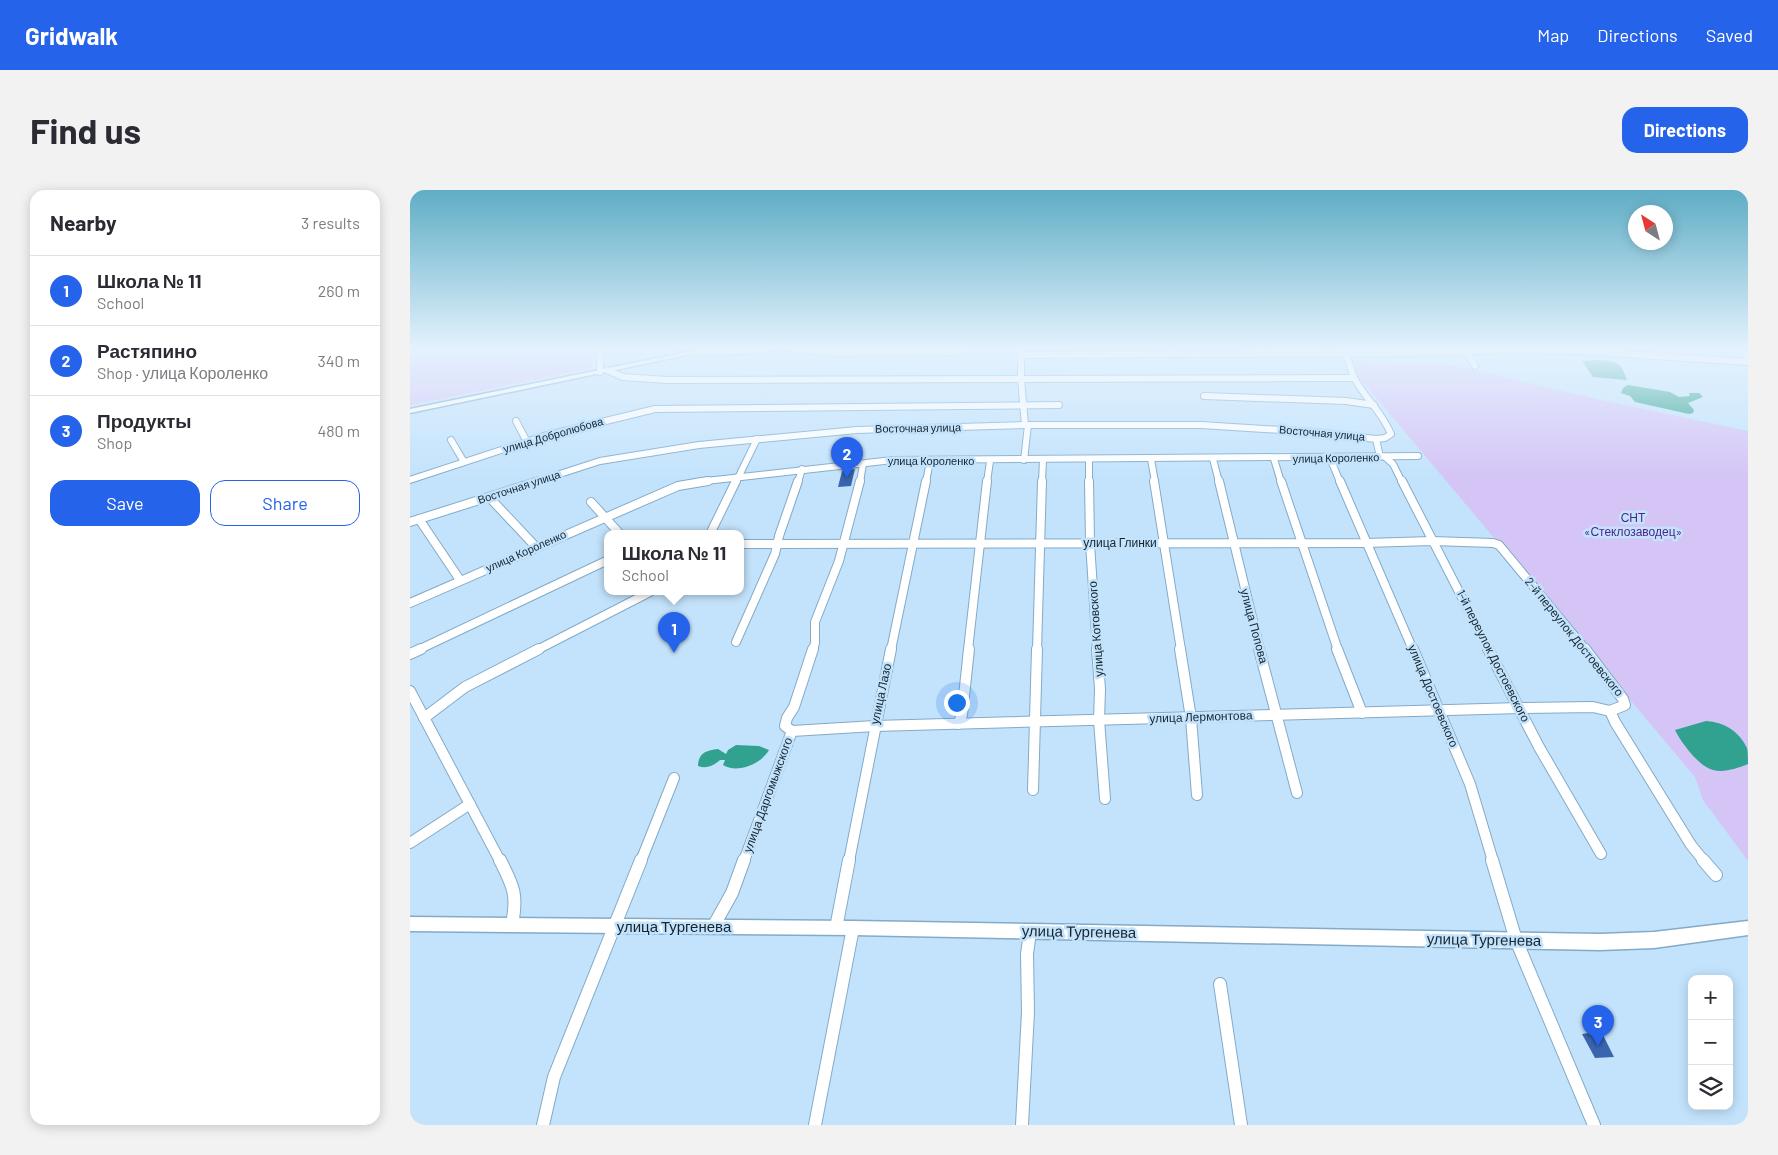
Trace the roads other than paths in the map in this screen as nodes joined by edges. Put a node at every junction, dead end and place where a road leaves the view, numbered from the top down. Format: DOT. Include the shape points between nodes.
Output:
graph roads {
  1 [pos="509,391"];
  2 [pos="1022,391"];
  3 [pos="1230,391"];
  4 [pos="1363,391"];
  5 [pos="1204,396"];
  6 [pos="1230,397"];
  7 [pos="1023,405"];
  8 [pos="1059,405"];
  9 [pos="1374,406"];
  10 [pos="410,411"];
  11 [pos="516,421"];
  12 [pos="1026,425"];
  13 [pos="757,439"];
  14 [pos="1376,439"];
  15 [pos="451,440"];
  16 [pos="527,442"];
  17 [pos="1418,456"];
  18 [pos="1383,457"];
  19 [pos="1330,458"];
  20 [pos="1089,459"];
  21 [pos="1213,459"];
  22 [pos="1274,459"];
  23 [pos="990,460"];
  24 [pos="1024,460"];
  25 [pos="1043,460"];
  26 [pos="1151,460"];
  27 [pos="930,461"];
  28 [pos="464,462"];
  29 [pos="863,464"];
  30 [pos="802,470"];
  31 [pos="740,477"];
  32 [pos="410,480"];
  33 [pos="489,497"];
  34 [pos="591,502"];
  35 [pos="605,517"];
  36 [pos="419,519"];
  37 [pos="410,522"];
  38 [pos="616,530"];
  39 [pos="712,530"];
  40 [pos="1432,541"];
  41 [pos="1234,542"];
  42 [pos="979,543"];
  43 [pos="1040,543"];
  44 [pos="1090,543"];
  45 [pos="1164,543"];
  46 [pos="1301,543"];
  47 [pos="1366,543"];
  48 [pos="744,544"];
  49 [pos="843,544"];
  50 [pos="912,544"];
  51 [pos="778,545"];
  52 [pos="1499,545"];
  53 [pos="536,547"];
  54 [pos="604,562"];
  55 [pos="460,580"];
  56 [pos="644,595"];
  57 [pos="410,603"];
  58 [pos="736,642"];
  59 [pos="410,654"];
  60 [pos="410,691"];
  61 [pos="1520,708"];
  62 [pos="1439,711"];
  63 [pos="1610,711"];
  64 [pos="1362,713"];
  65 [pos="1278,714"];
  66 [pos="424,718"];
  67 [pos="1191,718"];
  68 [pos="1099,720"];
  69 [pos="1035,723"];
  70 [pos="958,724"];
  71 [pos="875,726"];
  72 [pos="792,731"];
  73 [pos="674,778"];
  74 [pos="1033,790"];
  75 [pos="1297,792"];
  76 [pos="1197,795"];
  77 [pos="1105,799"];
  78 [pos="470,804"];
  79 [pos="410,843"];
  80 [pos="1601,854"];
  81 [pos="1716,875"];
  82 [pos="410,924"];
  83 [pos="512,924"];
  84 [pos="614,926"];
  85 [pos="713,927"];
  86 [pos="836,928"];
  87 [pos="853,928"];
  88 [pos="1748,928"];
  89 [pos="1030,932"];
  90 [pos="1516,940"];
  91 [pos="1220,984"];
  92 [pos="543,1125"];
  93 [pos="815,1125"];
  94 [pos="1022,1125"];
  95 [pos="1241,1125"];
  96 [pos="1594,1125"];
  1 -- 10 [label="street"];
  2 -- 7 [label="street"];
  3 -- 6 [label="street"];
  4 -- 9 [label="street"];
  5 -- 6 [label="street"];
  6 -- 9 [label="street" via="1346,401"];
  7 -- 8 [label="street, улица Добролюбова"];
  7 -- 12 [label="street"];
  7 -- 16 [label="street, улица Добролюбова" via="661,408 619,416"];
  9 -- 14 [label="street" via="1391,434"];
  11 -- 16 [label="street"];
  12 -- 13 [label="street, Восточная улица" via="857,430"];
  12 -- 14 [label="street, Восточная улица" via="1201,425"];
  12 -- 24 [label="street"];
  13 -- 31 [label="street"];
  13 -- 33 [label="street, Восточная улица" via="600,461"];
  14 -- 18 [label="street, 1-й переулок Достоевского"];
  15 -- 28 [label="street"];
  16 -- 28 [label="street, улица Добролюбова"];
  17 -- 18 [label="street, улица Короленко"];
  18 -- 19 [label="street, улица Короленко"];
  18 -- 40 [label="street, 1-й переулок Достоевского" via="1392,464"];
  19 -- 22 [label="street, улица Короленко"];
  19 -- 47 [label="street, улица Достоевского"];
  20 -- 25 [label="street, улица Короленко"];
  20 -- 26 [label="street, улица Короленко"];
  20 -- 44 [label="street, улица Котовского"];
  21 -- 22 [label="street, улица Короленко"];
  21 -- 26 [label="street, улица Короленко"];
  21 -- 41 [label="street, улица Попова"];
  22 -- 46 [label="street"];
  23 -- 24 [label="street, улица Короленко"];
  23 -- 27 [label="street, улица Короленко"];
  23 -- 42 [label="street"];
  24 -- 25 [label="street, улица Короленко"];
  25 -- 43 [label="street"];
  26 -- 45 [label="street"];
  27 -- 29 [label="street, улица Короленко" via="893,460"];
  27 -- 50 [label="street, улица Лазо"];
  28 -- 32 [label="street, улица Добролюбова"];
  29 -- 30 [label="street, улица Короленко"];
  29 -- 49 [label="street, улица Даргомыжского" via="857,500"];
  30 -- 31 [label="street, улица Короленко"];
  30 -- 51 [label="street"];
  31 -- 35 [label="street, улица Короленко" via="678,486"];
  31 -- 39 [label="street"];
  33 -- 36 [label="street, Восточная улица"];
  33 -- 53 [label="street"];
  34 -- 35 [label="street"];
  35 -- 38 [label="street"];
  35 -- 53 [label="street, улица Короленко"];
  36 -- 37 [label="street, Восточная улица"];
  36 -- 55 [label="street"];
  40 -- 47 [label="street, улица Глинки"];
  40 -- 52 [label="street, улица Глинки"];
  40 -- 61 [label="street, 1-й переулок Достоевского"];
  41 -- 45 [label="street, улица Глинки"];
  41 -- 46 [label="street, улица Глинки"];
  41 -- 65 [label="street, улица Попова"];
  42 -- 43 [label="street, улица Глинки"];
  42 -- 50 [label="street, улица Глинки"];
  42 -- 70 [label="street" via="962,715"];
  43 -- 44 [label="street, улица Глинки"];
  43 -- 69 [label="street"];
  44 -- 45 [label="street, улица Глинки"];
  44 -- 68 [label="street, улица Котовского" via="1100,689"];
  45 -- 67 [label="street"];
  46 -- 47 [label="street, улица Глинки"];
  46 -- 64 [label="street"];
  47 -- 62 [label="street, улица Достоевского"];
  48 -- 51 [label="street, улица Глинки"];
  49 -- 50 [label="street, улица Глинки"];
  49 -- 51 [label="street, улица Глинки"];
  49 -- 72 [label="street, улица Даргомыжского" via="816,617 812,635 815,643 794,707 787,718 785,726"];
  50 -- 71 [label="street, улица Лазо"];
  51 -- 58 [label="street"];
  52 -- 63 [label="street, 2-й переулок Достоевского" via="1624,699 1625,705"];
  53 -- 55 [label="street, улица Короленко"];
  54 -- 59 [label="street"];
  55 -- 57 [label="street, улица Короленко"];
  56 -- 66 [label="street" via="479,679"];
  60 -- 66 [label="street"];
  61 -- 62 [label="street, улица Лермонтова"];
  61 -- 63 [label="street, улица Лермонтова" via="1593,707"];
  61 -- 80 [label="street, 1-й переулок Достоевского"];
  62 -- 64 [label="street, улица Лермонтова"];
  62 -- 90 [label="street, улица Достоевского" via="1470,784"];
  63 -- 81 [label="street, 2-й переулок Достоевского" via="1691,845"];
  64 -- 65 [label="street, улица Лермонтова"];
  65 -- 67 [label="street, улица Лермонтова"];
  65 -- 75 [label="street, улица Попова"];
  66 -- 78 [label="street"];
  67 -- 68 [label="street, улица Лермонтова"];
  67 -- 76 [label="street"];
  68 -- 69 [label="street, улица Лермонтова"];
  68 -- 77 [label="street, улица Котовского"];
  69 -- 70 [label="street, улица Лермонтова"];
  69 -- 74 [label="street"];
  70 -- 71 [label="street, улица Лермонтова"];
  71 -- 72 [label="street, улица Лермонтова"];
  71 -- 86 [label="street, улица Лазо"];
  72 -- 85 [label="street, улица Даргомыжского" via="732,893"];
  73 -- 84 [label="street"];
  78 -- 79 [label="street"];
  78 -- 83 [label="street" via="513,886 516,905"];
  82 -- 83 [label="street, улица Тургенева"];
  83 -- 84 [label="street, улица Тургенева"];
  84 -- 85 [label="street, улица Тургенева"];
  84 -- 92 [label="street" via="554,1077"];
  85 -- 86 [label="street, улица Тургенева"];
  86 -- 87 [label="street, улица Тургенева"];
  87 -- 89 [label="street, улица Тургенева"];
  87 -- 93 [label="street"];
  88 -- 90 [label="street, улица Тургенева" via="1654,940"];
  89 -- 90 [label="street, улица Тургенева"];
  89 -- 94 [label="street"];
  90 -- 96 [label="street, улица Достоевского"];
  91 -- 95 [label="street"];
}
